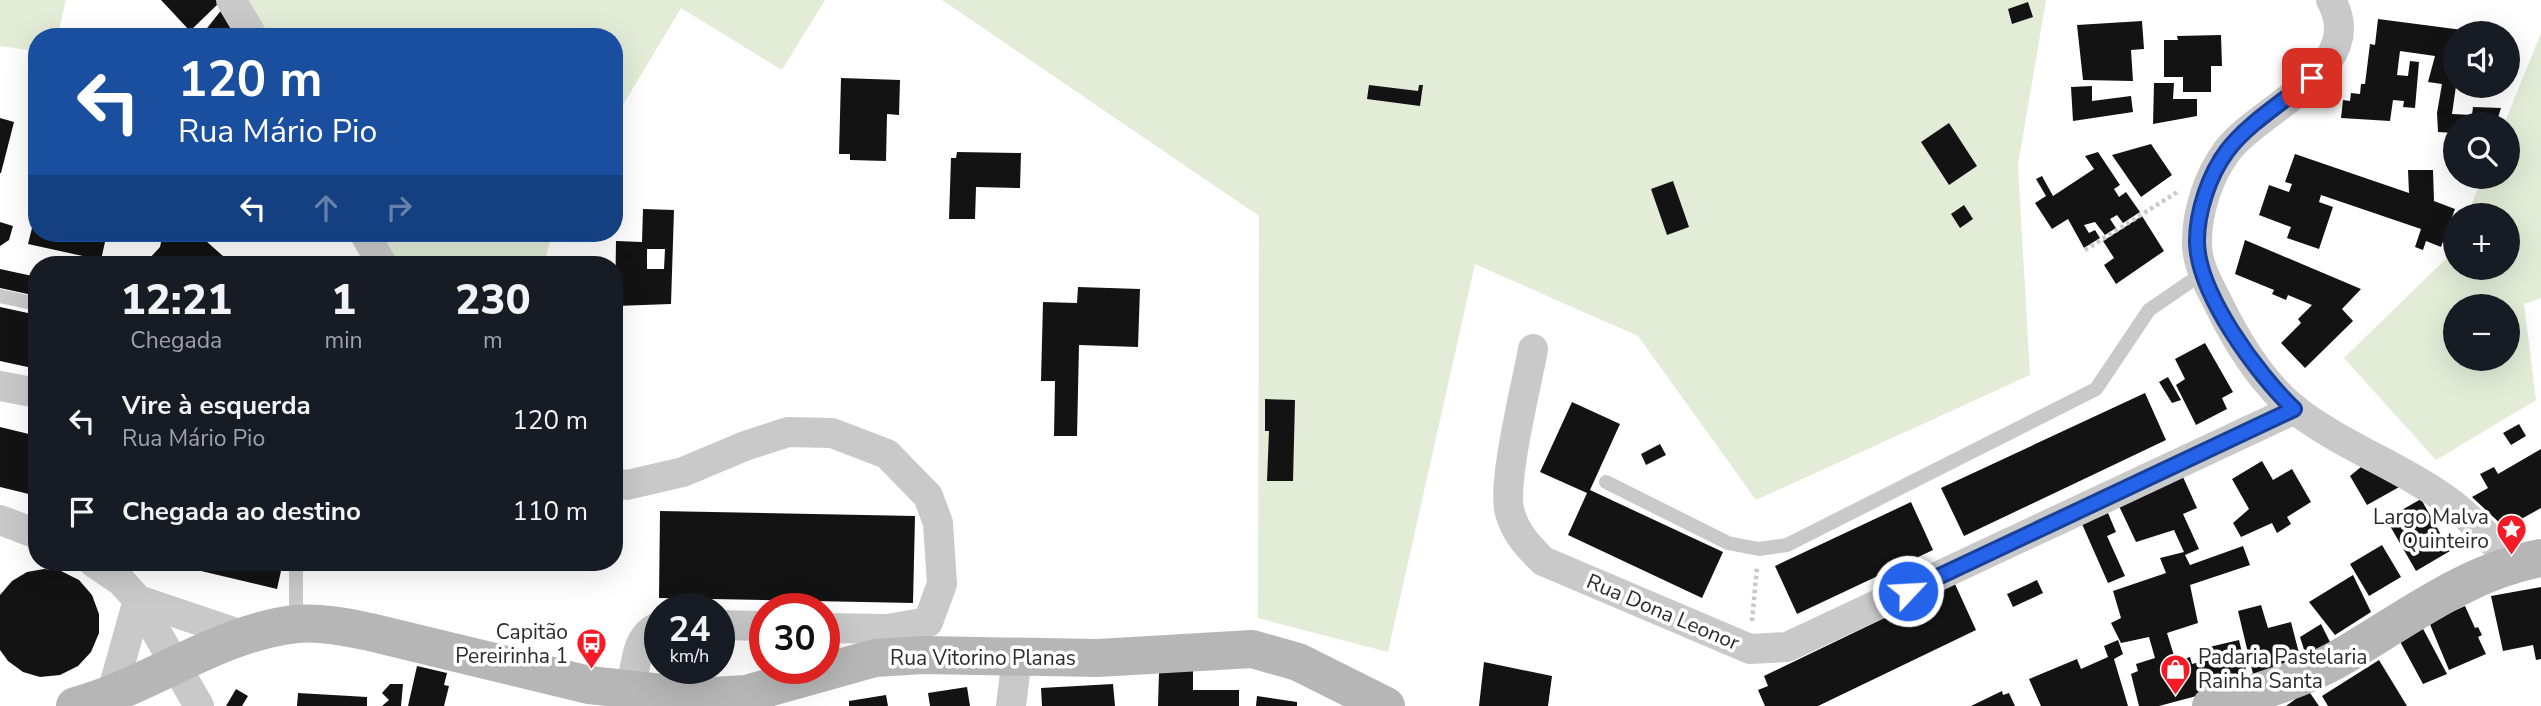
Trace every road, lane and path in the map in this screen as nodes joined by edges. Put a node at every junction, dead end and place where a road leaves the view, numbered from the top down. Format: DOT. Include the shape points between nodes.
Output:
graph roads {
  1 [pos="231,0"];
  2 [pos="2331,0"];
  3 [pos="248,28"];
  4 [pos="2212,177"];
  5 [pos="2085,250"];
  6 [pos="2203,272"];
  7 [pos="0,296"];
  8 [pos="28,302"];
  9 [pos="1533,349"];
  10 [pos="0,386"];
  11 [pos="28,391"];
  12 [pos="2294,409"];
  13 [pos="1606,482"];
  14 [pos="623,484"];
  15 [pos="0,520"];
  16 [pos="28,531"];
  17 [pos="1758,558"];
  18 [pos="2527,560"];
  19 [pos="106,571"];
  20 [pos="296,571"];
  21 [pos="138,600"];
  22 [pos="166,612"];
  23 [pos="1753,612"];
  24 [pos="296,624"];
  25 [pos="840,628"];
  26 [pos="245,636"];
  27 [pos="644,637"];
  28 [pos="1017,657"];
  29 [pos="183,663"];
  30 [pos="631,690"];
  31 [pos="111,696"];
  32 [pos="75,706"];
  33 [pos="199,706"];
  34 [pos="208,706"];
  35 [pos="1011,706"];
  36 [pos="1386,706"];
  37 [pos="2211,706"];
  1 -- 3 [label="street"];
  2 -- 4 [label="street" via="2340,34 2332,58 2227,150"];
  4 -- 5 [label="path" via="2168,195"];
  4 -- 6 [label="street" via="2200,212 2197,242"];
  6 -- 12 [label="street" via="2244,349 2268,384"];
  6 -- 13 [label="lane" via="2149,310 2096,389 1787,545 1759,549 1728,543"];
  7 -- 8 [label="lane"];
  9 -- 12 [label="street, Rua Dona Leonor" via="1508,487 1509,511 1520,538 1543,561 1750,649 1787,647"];
  10 -- 11 [label="street"];
  12 -- 18 [label="street" via="2452,505"];
  14 -- 25 [label="street" via="682,472 788,432 832,433 887,454 928,496 938,523 942,584 928,622 888,629"];
  15 -- 16 [label="street"];
  17 -- 23 [label="path"];
  18 -- 37 [label="street" via="2444,593 2334,661"];
  19 -- 21 [label="street"];
  20 -- 24 [label="lane"];
  21 -- 22 [label="street"];
  21 -- 29 [label="street"];
  21 -- 31 [label="street"];
  22 -- 26 [label="street"];
  22 -- 29 [label="street"];
  24 -- 26 [label="street, Rua Vitorino Planas"];
  24 -- 30 [label="street, Rua Vitorino Planas" via="348,627 498,665"];
  26 -- 29 [label="street, Rua Vitorino Planas"];
  27 -- 30 [label="street"];
  28 -- 30 [label="street, Rua Vitorino Planas" via="875,658 746,694 698,697"];
  28 -- 35 [label="street"];
  28 -- 36 [label="street, Rua Vitorino Planas" via="1098,658 1252,649 1298,662"];
  29 -- 31 [label="street, Rua Vitorino Planas"];
  29 -- 33 [label="street"];
  29 -- 34 [label="street" via="207,688"];
  31 -- 32 [label="street, Rua Vitorino Planas"];
}
